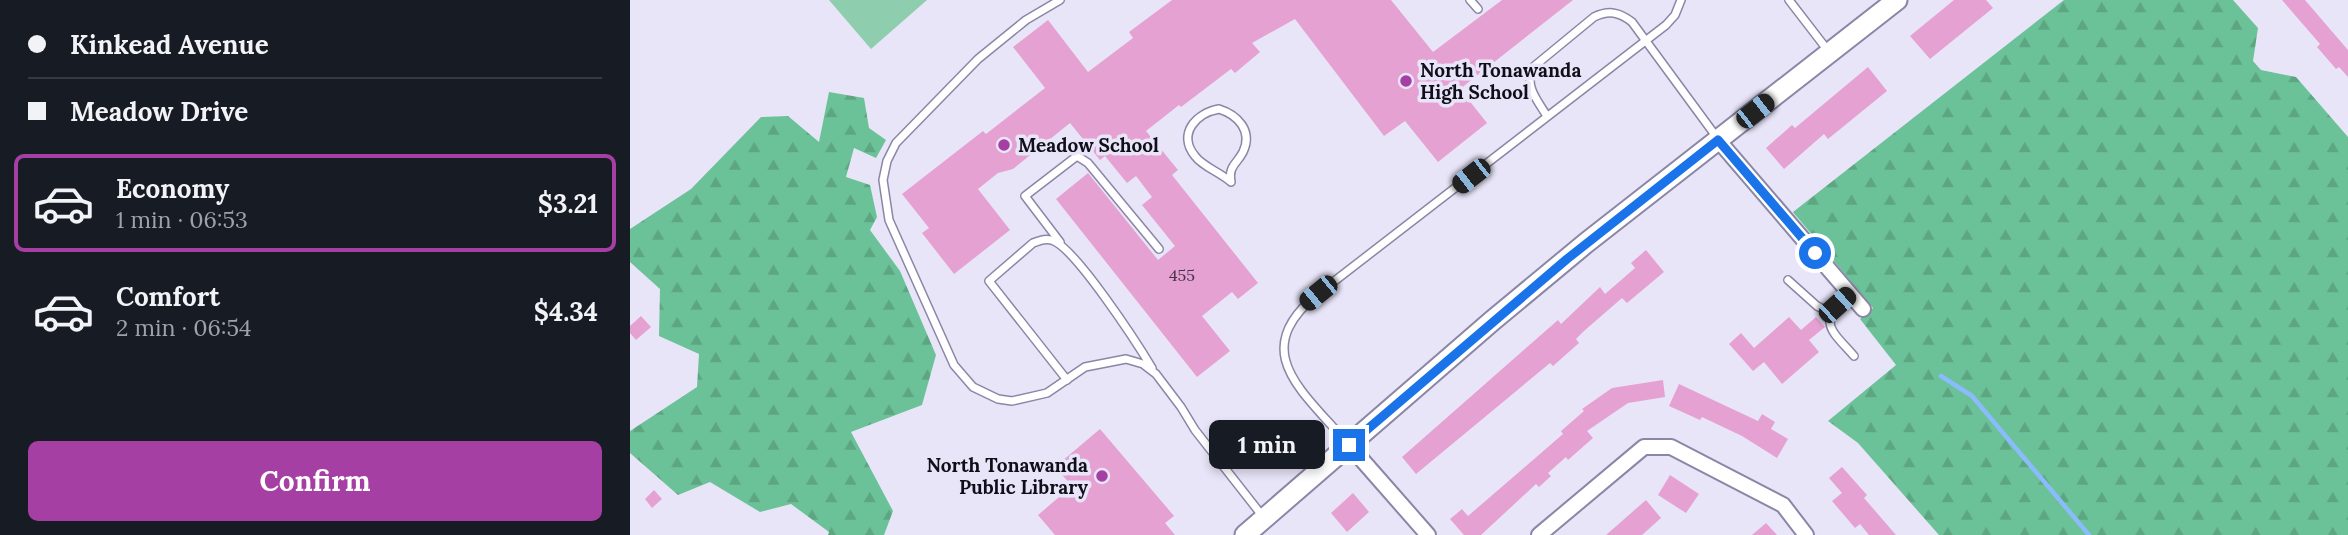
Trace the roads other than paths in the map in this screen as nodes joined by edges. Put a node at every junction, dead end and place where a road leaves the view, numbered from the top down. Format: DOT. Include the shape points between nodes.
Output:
graph roads {
  1 [pos="1060,0"];
  2 [pos="1471,0"];
  3 [pos="1681,0"];
  4 [pos="1788,0"];
  5 [pos="1897,0"];
  6 [pos="1478,9"];
  7 [pos="1645,39"];
  8 [pos="1830,53"];
  9 [pos="1547,116"];
  10 [pos="1718,140"];
  11 [pos="1231,182"];
  12 [pos="1065,248"];
  13 [pos="1159,249"];
  14 [pos="1788,280"];
  15 [pos="1850,293"];
  16 [pos="1863,309"];
  17 [pos="1831,313"];
  18 [pos="1854,356"];
  19 [pos="1156,374"];
  20 [pos="1067,380"];
  21 [pos="1349,445"];
  22 [pos="1264,518"];
  23 [pos="1245,535"];
  24 [pos="1428,535"];
  25 [pos="1539,535"];
  26 [pos="1806,535"];
  1 -- 20 [label="lane" via="1026,20 978,59 896,143 883,180 889,220 962,376 985,393 1012,401 1047,393"];
  2 -- 6 [label="lane"];
  3 -- 7 [label="lane" via="1668,23"];
  4 -- 8 [label="lane"];
  5 -- 8 [label="street"];
  7 -- 9 [label="lane"];
  7 -- 9 [label="lane" via="1621,14 1594,16 1532,68 1530,86"];
  7 -- 10 [label="lane"];
  8 -- 10 [label="street"];
  9 -- 21 [label="lane" via="1318,293 1289,321 1283,355 1289,371"];
  10 -- 15 [label="street"];
  10 -- 21 [label="street" via="1576,252"];
  11 -- 11 [label="lane" via="1231,168 1243,151 1245,132 1231,113 1208,111 1192,124 1189,146 1200,162"];
  12 -- 13 [label="lane" via="1025,196 1077,156 1088,163"];
  12 -- 19 [label="lane"];
  12 -- 20 [label="lane" via="1050,240 1033,243 989,281"];
  14 -- 17 [label="lane"];
  15 -- 16 [label="street"];
  15 -- 17 [label="lane"];
  17 -- 18 [label="lane" via="1829,322"];
  19 -- 20 [label="lane" via="1126,359 1085,367"];
  19 -- 22 [label="lane"];
  21 -- 22 [label="street"];
  21 -- 24 [label="street"];
  22 -- 23 [label="street"];
  25 -- 26 [label="street" via="1644,447 1671,447 1783,505"];
}
